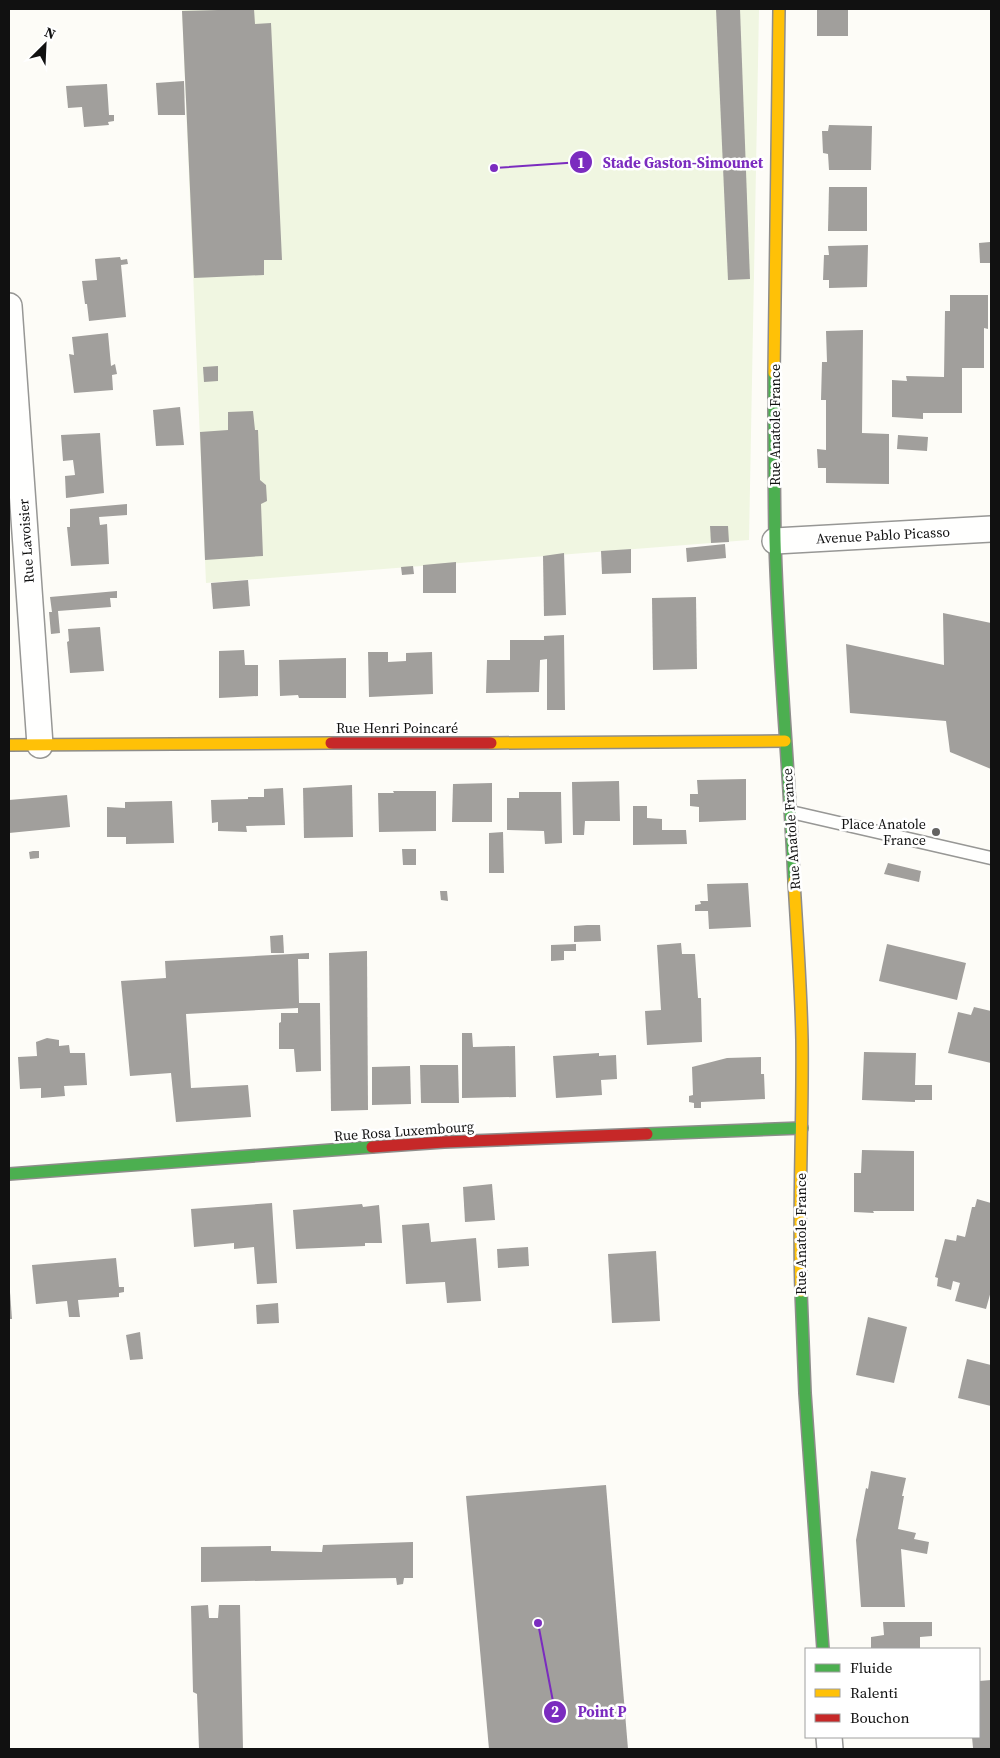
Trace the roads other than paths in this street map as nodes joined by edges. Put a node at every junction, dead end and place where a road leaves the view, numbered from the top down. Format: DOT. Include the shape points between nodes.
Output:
graph roads {
  1 [pos="779,9"];
  2 [pos="9,306"];
  3 [pos="991,530"];
  4 [pos="775,541"];
  5 [pos="785,741"];
  6 [pos="40,745"];
  7 [pos="9,746"];
  8 [pos="791,812"];
  9 [pos="991,858"];
  10 [pos="802,1128"];
  11 [pos="9,1174"];
  12 [pos="823,1648"];
  1 -- 4 [label="street, Rue Anatole France"];
  2 -- 6 [label="street, Rue Lavoisier"];
  3 -- 4 [label="street, Avenue Pablo Picasso"];
  4 -- 5 [label="street, Rue Anatole France"];
  5 -- 6 [label="street, Rue Henri Poincaré"];
  5 -- 8 [label="street, Rue Anatole France"];
  6 -- 7 [label="street, Rue Henri Poincaré"];
  8 -- 9 [label="lane"];
  8 -- 10 [label="street, Rue Anatole France" via="802,1039"];
  10 -- 11 [label="street, Rue Rosa Luxembourg" via="444,1142"];
  10 -- 12 [label="street, Rue Anatole France" via="799,1232 804,1383"];
}
